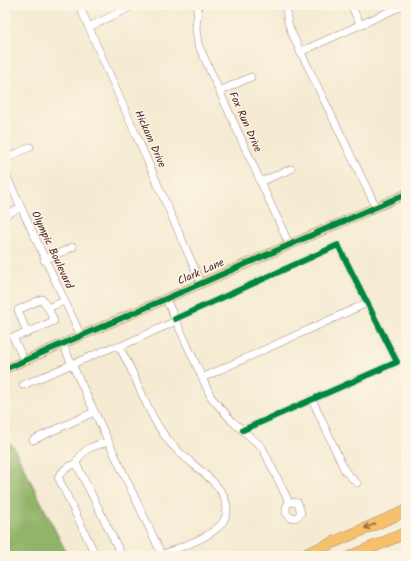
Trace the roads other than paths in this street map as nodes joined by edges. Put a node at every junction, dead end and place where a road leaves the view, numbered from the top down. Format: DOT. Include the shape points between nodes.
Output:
graph roads {
  1 [pos="79,5"];
  2 [pos="135,5"];
  3 [pos="198,5"];
  4 [pos="288,5"];
  5 [pos="351,5"];
  6 [pos="404,5"];
  7 [pos="360,24"];
  8 [pos="89,27"];
  9 [pos="300,52"];
  10 [pos="251,77"];
  11 [pos="220,91"];
  12 [pos="30,147"];
  13 [pos="5,159"];
  14 [pos="291,169"];
  15 [pos="5,174"];
  16 [pos="260,182"];
  17 [pos="406,194"];
  18 [pos="376,207"];
  19 [pos="20,208"];
  20 [pos="5,215"];
  21 [pos="289,244"];
  22 [pos="73,247"];
  23 [pos="44,260"];
  24 [pos="201,283"];
  25 [pos="166,299"];
  26 [pos="64,300"];
  27 [pos="368,303"];
  28 [pos="48,308"];
  29 [pos="176,320"];
  30 [pos="27,333"];
  31 [pos="81,336"];
  32 [pos="13,337"];
  33 [pos="5,340"];
  34 [pos="62,343"];
  35 [pos="119,347"];
  36 [pos="24,360"];
  37 [pos="72,364"];
  38 [pos="5,369"];
  39 [pos="202,378"];
  40 [pos="24,385"];
  41 [pos="312,399"];
  42 [pos="94,412"];
  43 [pos="243,430"];
  44 [pos="32,440"];
  45 [pos="108,442"];
  46 [pos="76,463"];
  47 [pos="356,483"];
  48 [pos="289,502"];
  49 [pos="406,511"];
  50 [pos="406,533"];
  51 [pos="160,555"];
  52 [pos="96,556"];
  53 [pos="122,556"];
  54 [pos="302,556"];
  55 [pos="351,556"];
  1 -- 8 [label="street, Hickam Drive"];
  2 -- 8 [label="street"];
  3 -- 11 [label="street, Fox Run Drive" via="198,44"];
  4 -- 9 [label="street" via="288,23"];
  5 -- 7 [label="street"];
  6 -- 7 [label="street"];
  7 -- 9 [label="street"];
  8 -- 24 [label="street, Hickam Drive"];
  9 -- 18 [label="street"];
  10 -- 11 [label="street"];
  11 -- 16 [label="street, Fox Run Drive"];
  12 -- 13 [label="street"];
  14 -- 16 [label="street"];
  15 -- 19 [label="street, Olympic Boulevard"];
  16 -- 21 [label="street, Fox Run Drive"];
  17 -- 18 [label="main road, Clark Lane"];
  18 -- 21 [label="main road, Clark Lane"];
  19 -- 20 [label="street"];
  19 -- 23 [label="street, Olympic Boulevard"];
  21 -- 24 [label="main road, Clark Lane"];
  22 -- 23 [label="street"];
  23 -- 26 [label="street, Olympic Boulevard"];
  24 -- 25 [label="main road, Clark Lane"];
  25 -- 29 [label="street"];
  25 -- 31 [label="main road, Clark Lane"];
  26 -- 28 [label="street"];
  26 -- 31 [label="street, Olympic Boulevard"];
  27 -- 29 [label="street" via="338,245"];
  27 -- 39 [label="street"];
  27 -- 41 [label="street" via="397,362"];
  28 -- 30 [label="street" via="54,321"];
  28 -- 30 [label="street" via="42,299 18,310"];
  29 -- 35 [label="street"];
  29 -- 39 [label="street"];
  30 -- 32 [label="street"];
  31 -- 34 [label="main road, Clark Lane"];
  32 -- 33 [label="street"];
  32 -- 36 [label="street"];
  34 -- 36 [label="main road, Clark Lane"];
  34 -- 37 [label="street"];
  35 -- 37 [label="street" via="113,347"];
  35 -- 51 [label="street" via="157,424 169,442 215,484 224,496 227,506 226,517 216,530 206,537"];
  36 -- 38 [label="main road, Clark Lane"];
  37 -- 40 [label="street"];
  37 -- 42 [label="street"];
  39 -- 43 [label="street" via="211,397"];
  41 -- 43 [label="street"];
  41 -- 47 [label="street" via="345,471"];
  42 -- 44 [label="street"];
  42 -- 45 [label="street"];
  43 -- 48 [label="street" via="262,447"];
  45 -- 46 [label="street" via="92,446 81,454"];
  45 -- 51 [label="street"];
  46 -- 52 [label="street" via="65,469 58,477"];
  46 -- 53 [label="street"];
  49 -- 54 [label="highway, one-way"];
  50 -- 55 [label="highway"];
}
